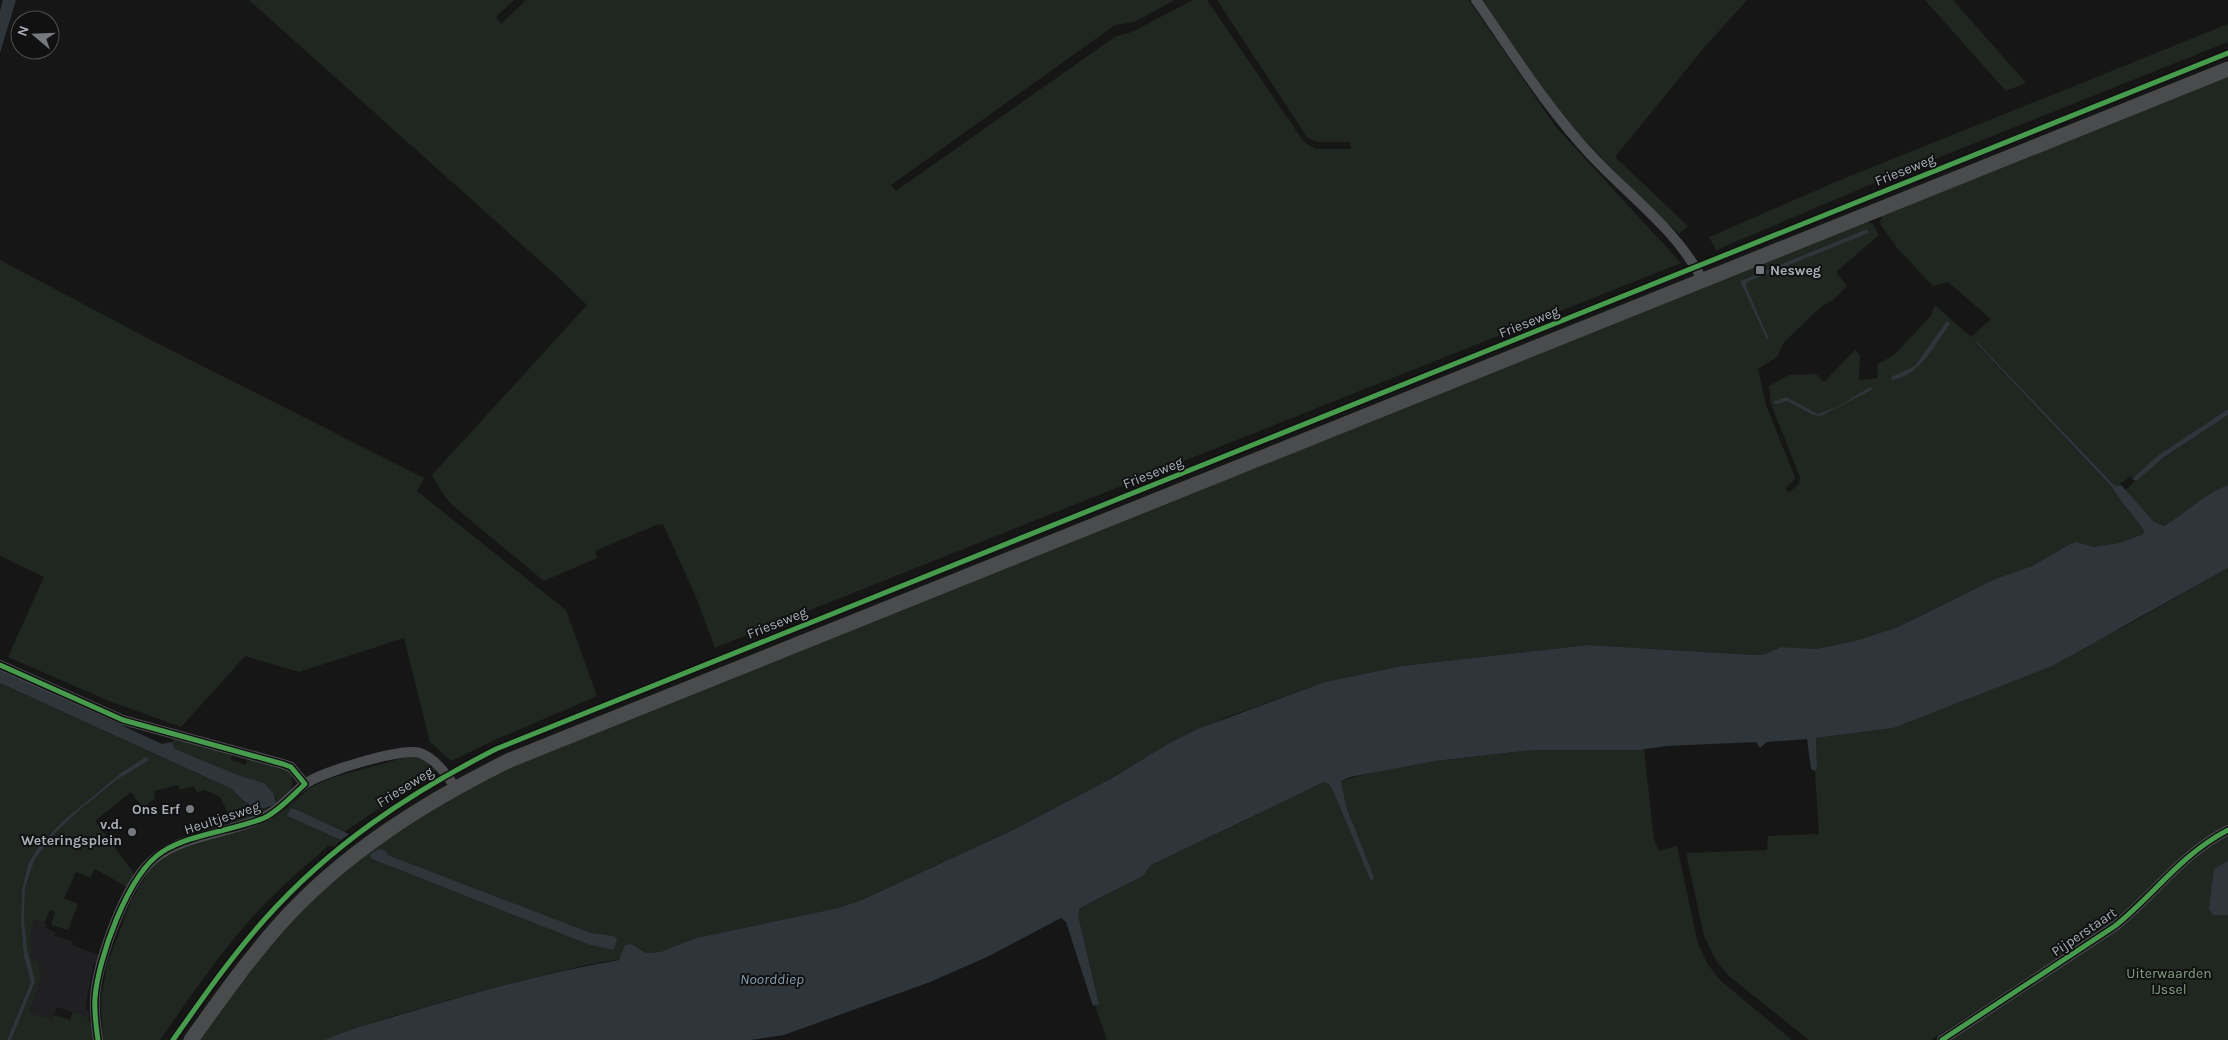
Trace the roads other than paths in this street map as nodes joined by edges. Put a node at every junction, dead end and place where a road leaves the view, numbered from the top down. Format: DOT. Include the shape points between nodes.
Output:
graph roads {
  1 [pos="1476,0"];
  2 [pos="2228,69"];
  3 [pos="1702,279"];
  4 [pos="0,665"];
  5 [pos="305,784"];
  6 [pos="455,787"];
  7 [pos="2228,830"];
  8 [pos="98,1040"];
  9 [pos="191,1040"];
  10 [pos="1942,1040"];
  1 -- 3 [label="street" via="1551,109 1592,156 1674,236"];
  2 -- 3 [label="main road, Frieseweg"];
  3 -- 6 [label="main road, Frieseweg" via="518,756"];
  4 -- 5 [label="street" via="123,720 291,767"];
  5 -- 6 [label="street, Heultjesweg" via="321,775 412,752 432,760"];
  5 -- 8 [label="street, Heultjesweg" via="265,817 170,848 144,869 121,907 100,971 95,999"];
  6 -- 9 [label="main road, Frieseweg" via="353,856 314,891 280,924 222,995"];
  7 -- 10 [label="street, Pijperstaart" via="2187,856 2115,926"];
}
